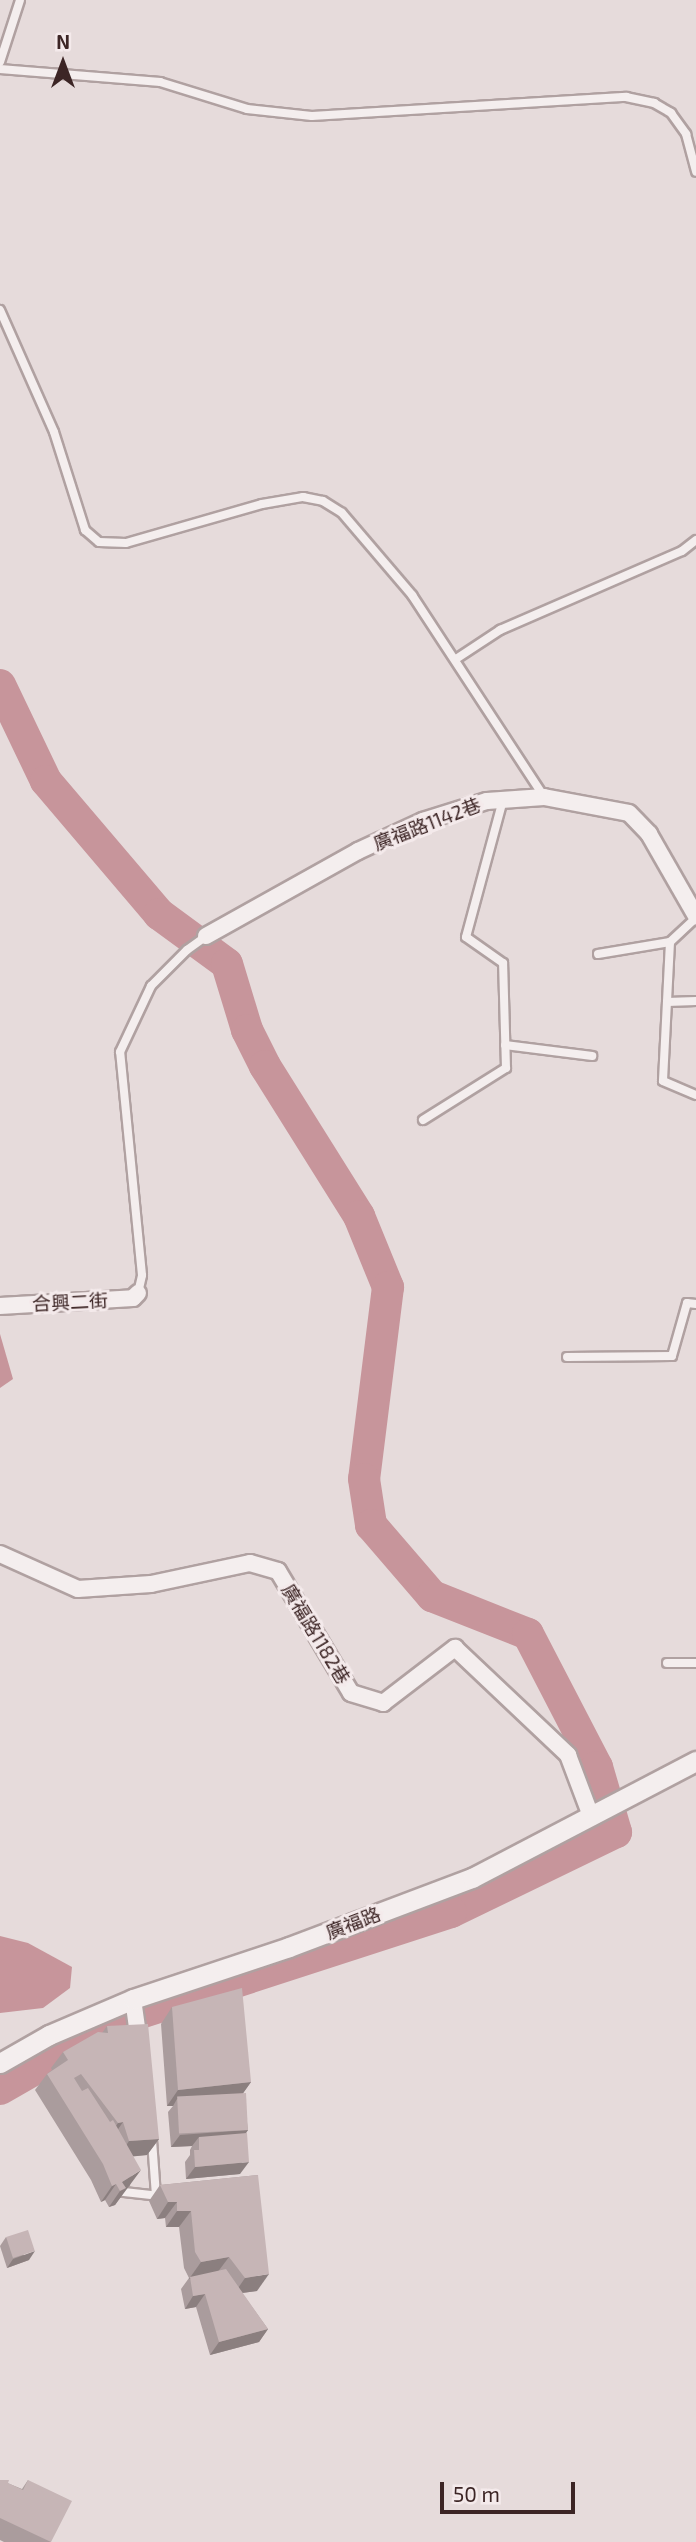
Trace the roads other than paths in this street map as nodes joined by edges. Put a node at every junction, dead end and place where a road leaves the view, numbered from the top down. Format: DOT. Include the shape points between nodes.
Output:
graph roads {
  1 [pos="20,0"];
  2 [pos="0,62"];
  3 [pos="0,69"];
  4 [pos="696,172"];
  5 [pos="0,310"];
  6 [pos="696,541"];
  7 [pos="456,659"];
  8 [pos="544,797"];
  9 [pos="503,800"];
  10 [pos="696,917"];
  11 [pos="206,936"];
  12 [pos="670,942"];
  13 [pos="598,954"];
  14 [pos="696,1001"];
  15 [pos="667,1002"];
  16 [pos="505,1045"];
  17 [pos="592,1056"];
  18 [pos="696,1095"];
  19 [pos="423,1120"];
  20 [pos="138,1293"];
  21 [pos="696,1304"];
  22 [pos="0,1306"];
  23 [pos="567,1357"];
  24 [pos="0,1554"];
  25 [pos="667,1663"];
  26 [pos="696,1663"];
  27 [pos="696,1761"];
  28 [pos="591,1816"];
  29 [pos="133,2001"];
  30 [pos="138,2032"];
  31 [pos="0,2063"];
  32 [pos="152,2131"];
  33 [pos="115,2191"];
  34 [pos="169,2195"];
  35 [pos="156,2196"];
  1 -- 2 [label="lane"];
  3 -- 4 [label="lane" via="160,82 247,109 312,116 626,97 654,103 671,113 685,134"];
  5 -- 7 [label="lane" via="54,432 85,530 99,542 126,543 303,497 323,501 342,513 412,595"];
  6 -- 7 [label="lane" via="500,630"];
  7 -- 8 [label="lane"];
  8 -- 9 [label="street, 廣福路1142巷"];
  8 -- 10 [label="street, 廣福路1142巷" via="629,813 649,834"];
  9 -- 11 [label="street, 廣福路1142巷" via="423,821 358,851"];
  9 -- 16 [label="lane" via="466,937 503,963"];
  10 -- 12 [label="lane"];
  11 -- 20 [label="lane" via="150,986 120,1052 142,1275"];
  12 -- 13 [label="lane"];
  12 -- 15 [label="lane"];
  14 -- 15 [label="lane"];
  15 -- 18 [label="lane" via="663,1081"];
  16 -- 17 [label="lane"];
  16 -- 19 [label="lane" via="506,1068"];
  20 -- 22 [label="street, 合興二街" via="133,1298"];
  21 -- 23 [label="lane" via="687,1303 672,1356"];
  24 -- 28 [label="street, 廣福路1182巷" via="78,1589 151,1584 250,1563 278,1571 351,1693 383,1703 455,1648 568,1755"];
  25 -- 26 [label="lane"];
  27 -- 28 [label="street, 廣福路"];
  28 -- 29 [label="street, 廣福路" via="472,1878"];
  29 -- 30 [label="street"];
  29 -- 31 [label="street, 廣福路" via="49,2035"];
  32 -- 35 [label="lane"];
  33 -- 35 [label="lane"];
  34 -- 35 [label="lane"];
}
